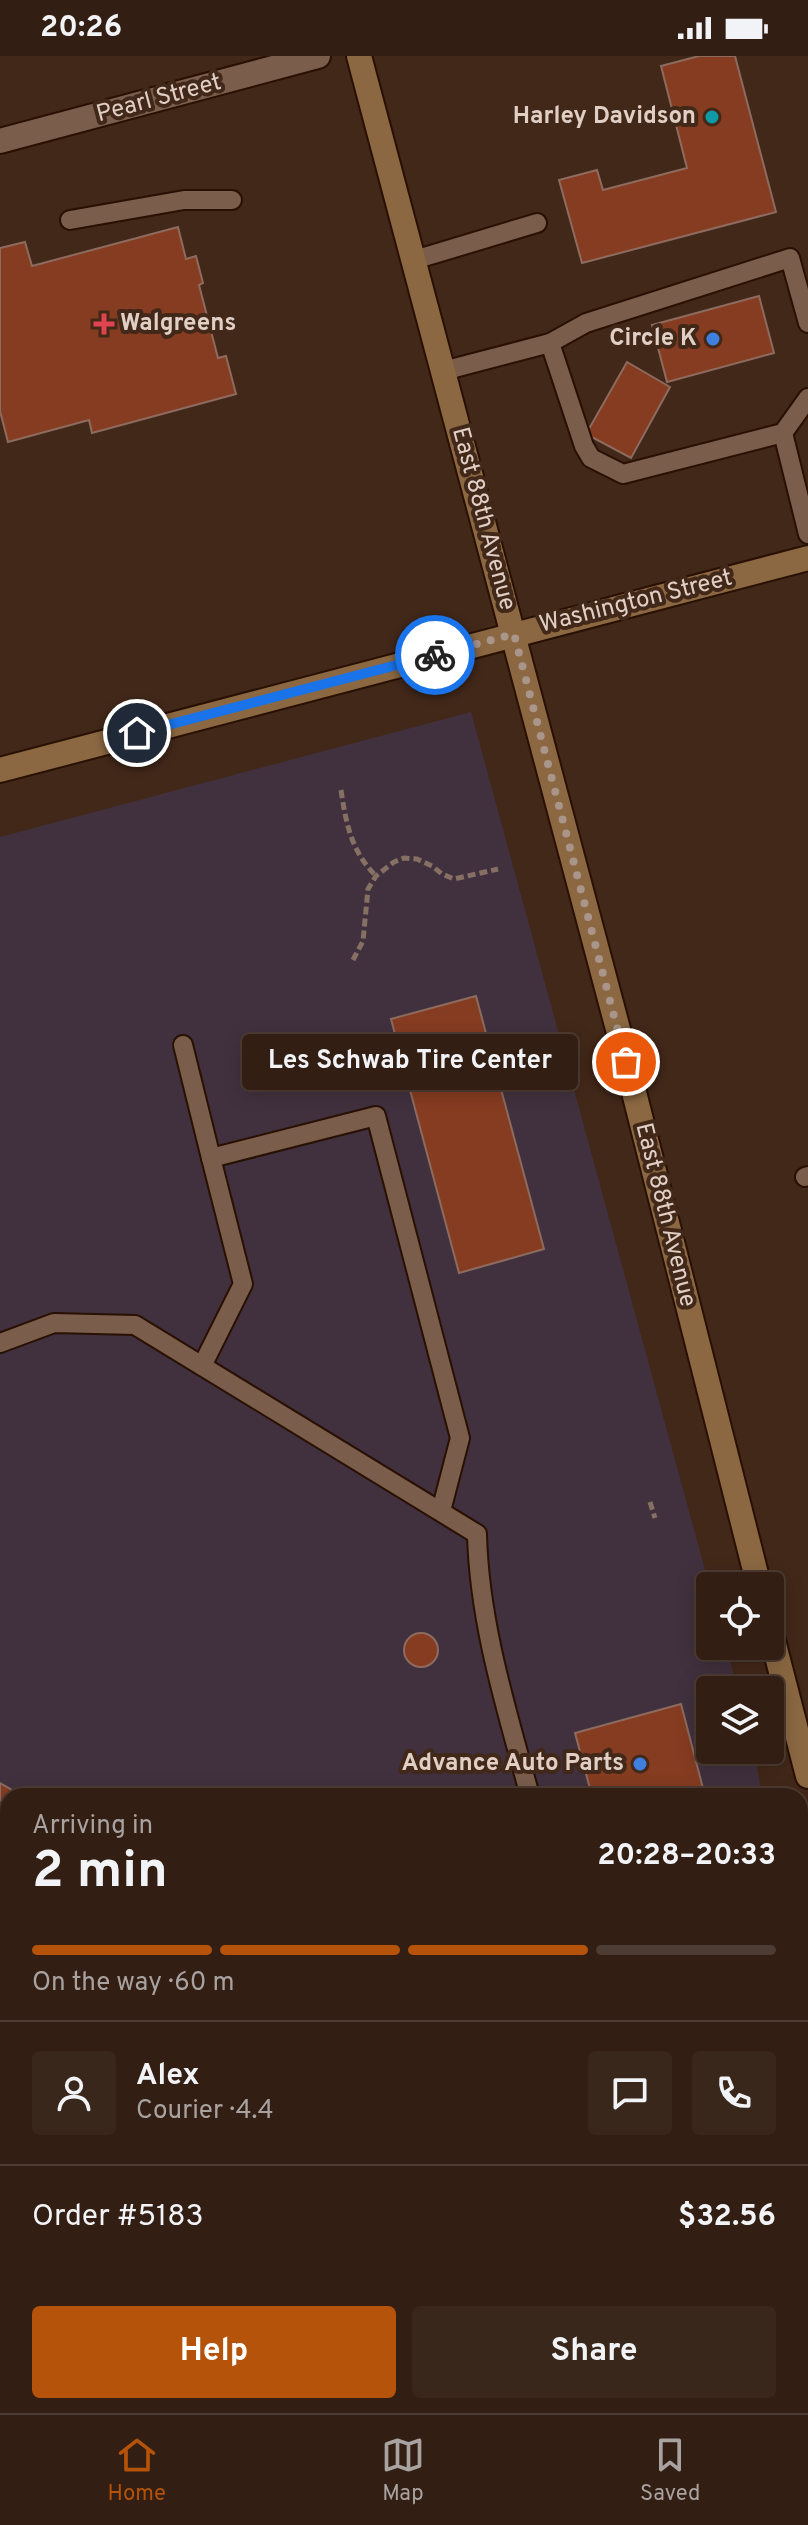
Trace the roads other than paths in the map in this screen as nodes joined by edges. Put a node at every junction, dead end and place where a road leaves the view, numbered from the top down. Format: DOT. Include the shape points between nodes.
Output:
graph roads {
  1 [pos="318,56"];
  2 [pos="359,56"];
  3 [pos="0,141"];
  4 [pos="232,200"];
  5 [pos="70,220"];
  6 [pos="537,223"];
  7 [pos="414,260"];
  8 [pos="808,323"];
  9 [pos="550,343"];
  10 [pos="443,371"];
  11 [pos="808,398"];
  12 [pos="783,433"];
  13 [pos="808,534"];
  14 [pos="808,558"];
  15 [pos="514,634"];
  16 [pos="0,770"];
  17 [pos="183,1045"];
  18 [pos="211,1158"];
  19 [pos="0,1343"];
  20 [pos="202,1366"];
  21 [pos="441,1511"];
  22 [pos="755,1572"];
  23 [pos="778,1660"];
  24 [pos="808,1776"];
  25 [pos="528,1788"];
  1 -- 3 [label="street, Pearl Street"];
  2 -- 7 [label="main road, East 88th Avenue"];
  4 -- 5 [label="lane" via="184,200"];
  6 -- 7 [label="lane"];
  7 -- 10 [label="main road, East 88th Avenue"];
  8 -- 9 [label="lane" via="790,258 586,323"];
  9 -- 10 [label="lane"];
  9 -- 12 [label="lane" via="584,446 591,458 623,474"];
  10 -- 15 [label="main road, East 88th Avenue"];
  11 -- 12 [label="lane"];
  12 -- 13 [label="lane"];
  14 -- 15 [label="main road, Washington Street"];
  15 -- 16 [label="main road, Washington Street"];
  15 -- 22 [label="main road, East 88th Avenue"];
  17 -- 18 [label="lane"];
  18 -- 20 [label="lane" via="243,1284"];
  18 -- 21 [label="lane" via="376,1116 460,1438"];
  19 -- 20 [label="lane" via="54,1323 135,1325"];
  20 -- 21 [label="lane"];
  21 -- 25 [label="lane" via="477,1534 478,1570 498,1675"];
  23 -- 24 [label="main road"];
}
